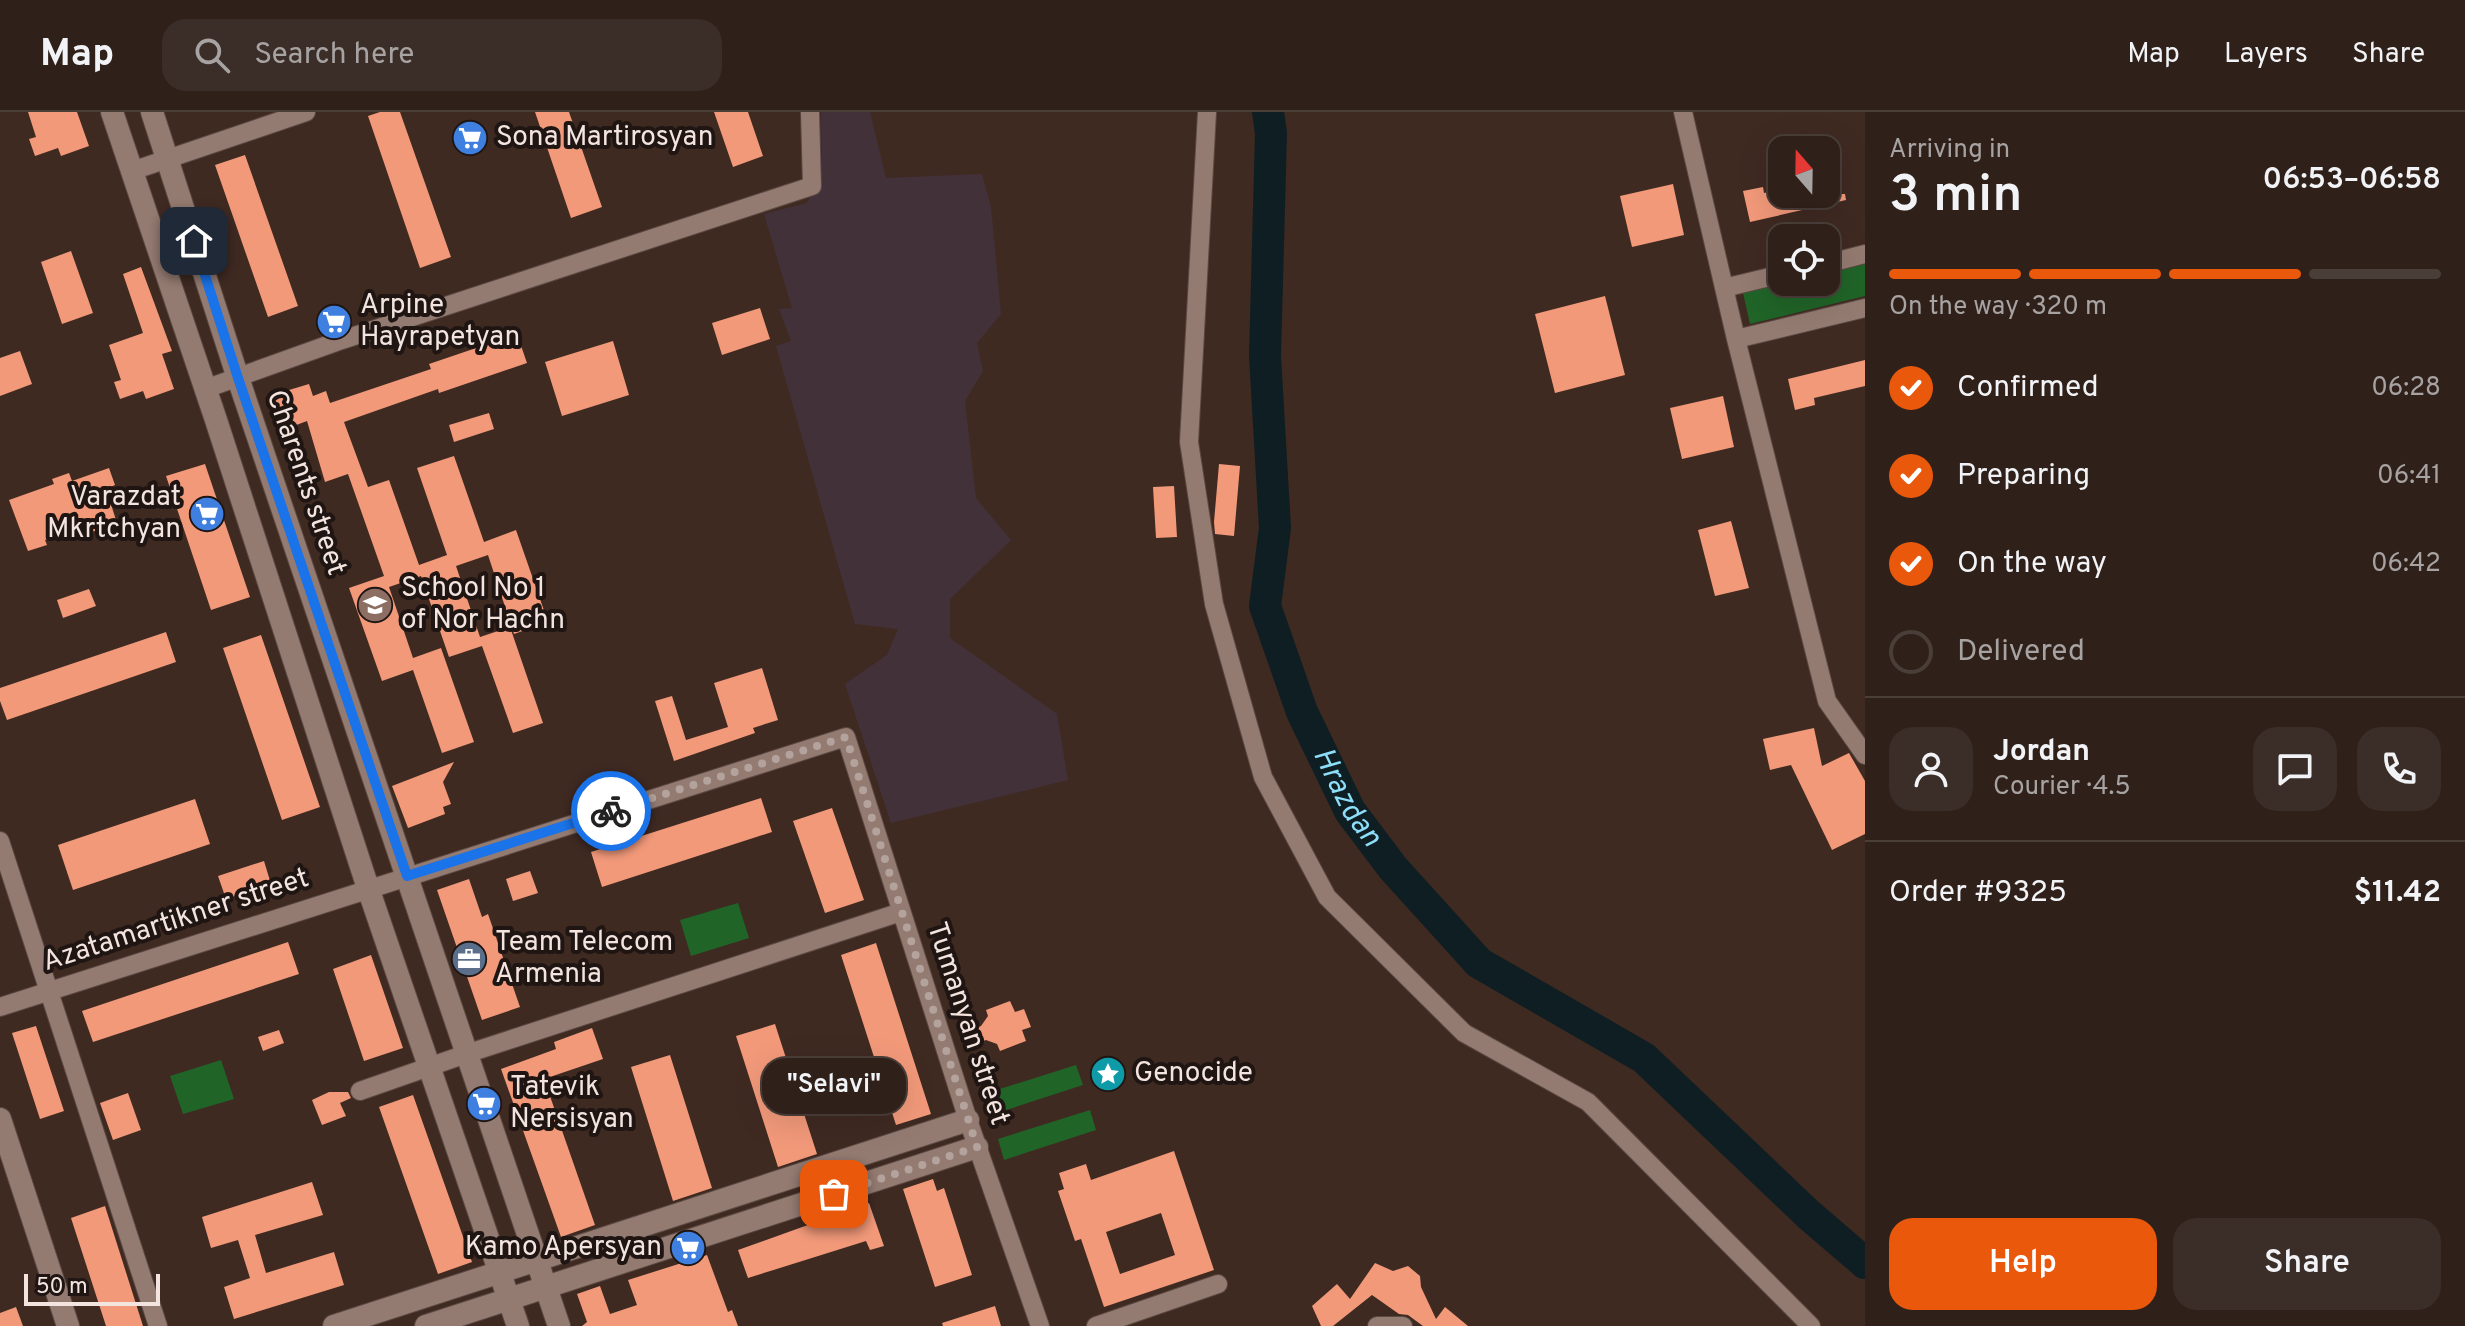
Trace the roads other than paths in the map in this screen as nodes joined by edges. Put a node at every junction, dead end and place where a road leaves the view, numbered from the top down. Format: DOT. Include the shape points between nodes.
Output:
graph roads {
  1 [pos="112,112"];
  2 [pos="152,112"];
  3 [pos="306,112"];
  4 [pos="810,112"];
  5 [pos="1207,112"];
  6 [pos="1683,112"];
  7 [pos="168,159"];
  8 [pos="132,171"];
  9 [pos="1865,254"];
  10 [pos="1840,260"];
  11 [pos="1768,277"];
  12 [pos="1724,288"];
  13 [pos="1865,308"];
  14 [pos="1736,339"];
  15 [pos="238,378"];
  16 [pos="205,389"];
  17 [pos="846,737"];
  18 [pos="1865,755"];
  19 [pos="0,841"];
  20 [pos="407,876"];
  21 [pos="368,888"];
  22 [pos="901,912"];
  23 [pos="49,992"];
  24 [pos="0,1007"];
  25 [pos="466,1054"];
  26 [pos="429,1067"];
  27 [pos="360,1091"];
  28 [pos="0,1119"];
  29 [pos="968,1120"];
  30 [pos="977,1147"];
  31 [pos="537,1260"];
  32 [pos="500,1272"];
  33 [pos="1218,1284"];
  34 [pos="546,1287"];
  35 [pos="509,1299"];
  36 [pos="68,1326"];
  37 [pos="158,1326"];
  38 [pos="334,1326"];
  39 [pos="426,1326"];
  40 [pos="518,1326"];
  41 [pos="559,1326"];
  42 [pos="1040,1326"];
  43 [pos="1096,1326"];
  44 [pos="1377,1326"];
  45 [pos="1403,1326"];
  46 [pos="1811,1326"];
  1 -- 8 [label="street"];
  2 -- 7 [label="street, Charents street"];
  3 -- 7 [label="street"];
  4 -- 15 [label="street" via="812,186"];
  5 -- 46 [label="street" via="1189,442 1214,604 1263,777 1327,897 1464,1033 1588,1102"];
  6 -- 12 [label="street"];
  7 -- 8 [label="street"];
  7 -- 15 [label="street, Charents street"];
  8 -- 16 [label="street"];
  9 -- 10 [label="street"];
  11 -- 12 [label="street"];
  12 -- 14 [label="street"];
  13 -- 14 [label="street"];
  14 -- 18 [label="street" via="1827,701"];
  15 -- 16 [label="street"];
  15 -- 20 [label="street, Charents street"];
  16 -- 21 [label="street"];
  17 -- 20 [label="street, Azatamartikner street"];
  17 -- 22 [label="street, Tumanyan street"];
  19 -- 23 [label="street"];
  20 -- 21 [label="street, Azatamartikner street"];
  20 -- 25 [label="street, Charents street"];
  21 -- 23 [label="street, Azatamartikner street"];
  21 -- 26 [label="street"];
  22 -- 25 [label="street"];
  22 -- 29 [label="street, Tumanyan street"];
  23 -- 24 [label="street, Azatamartikner street"];
  23 -- 37 [label="street"];
  25 -- 26 [label="street"];
  25 -- 31 [label="street, Charents street"];
  26 -- 27 [label="street"];
  26 -- 32 [label="street"];
  28 -- 36 [label="street"];
  29 -- 30 [label="street, Tumanyan street"];
  29 -- 31 [label="street"];
  30 -- 34 [label="street"];
  30 -- 42 [label="street, Tumanyan street"];
  31 -- 32 [label="street"];
  31 -- 34 [label="street, Charents street"];
  32 -- 35 [label="street"];
  32 -- 38 [label="street"];
  33 -- 43 [label="street"];
  34 -- 35 [label="street"];
  34 -- 41 [label="street, Charents street"];
  35 -- 39 [label="street"];
  35 -- 40 [label="street"];
  44 -- 45 [label="street"];
}
